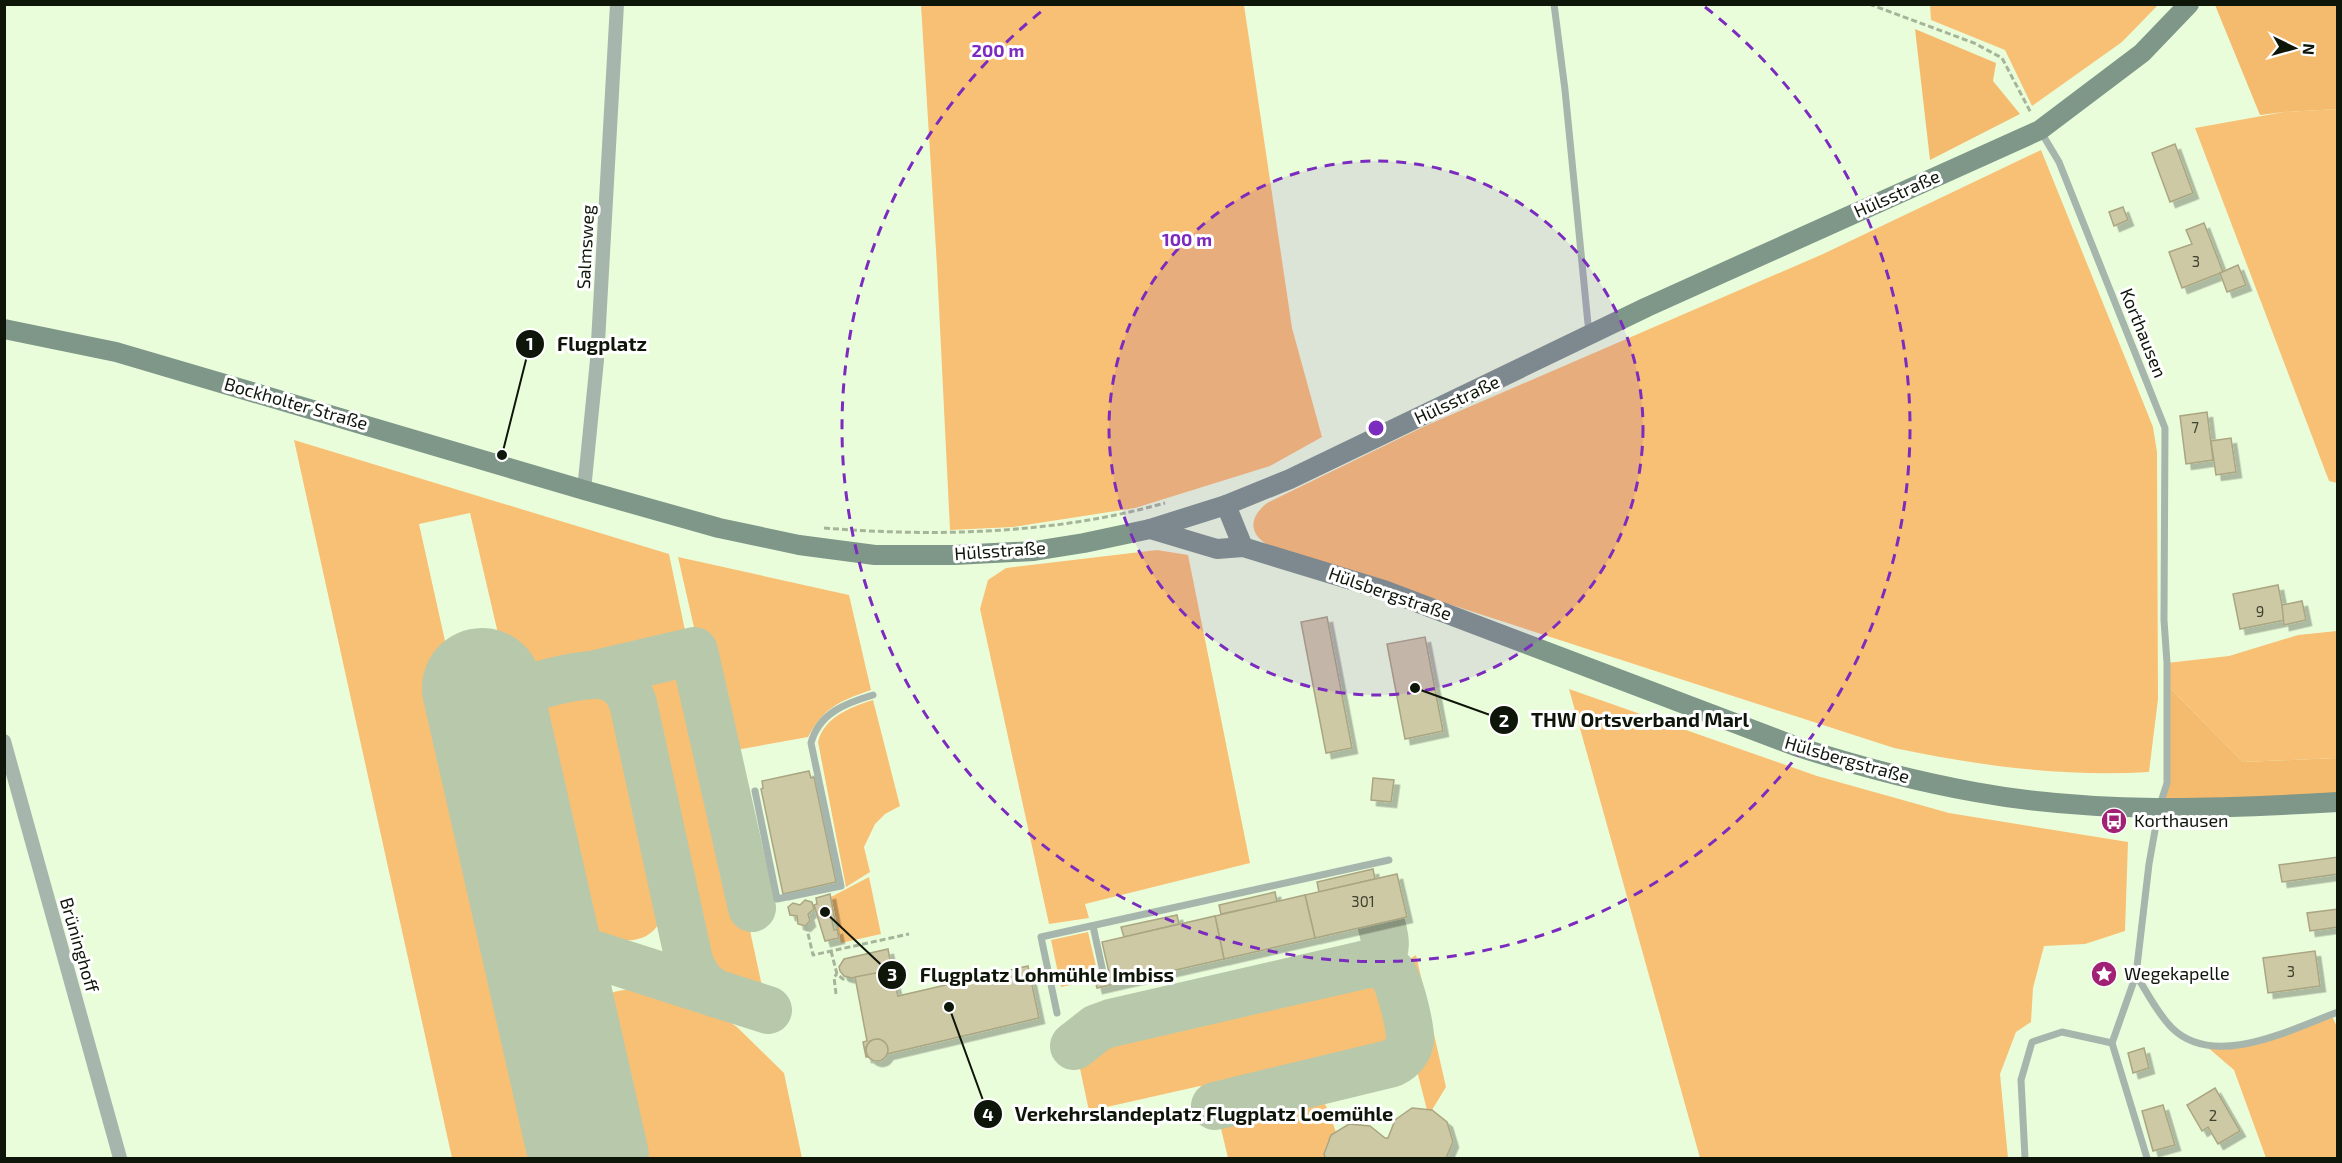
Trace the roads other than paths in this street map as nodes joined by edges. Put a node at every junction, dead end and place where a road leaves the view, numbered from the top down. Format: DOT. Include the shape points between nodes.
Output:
graph roads {
  1 [pos="617,4"];
  2 [pos="1554,4"];
  3 [pos="2189,4"];
  4 [pos="2040,130"];
  5 [pos="4,329"];
  6 [pos="1592,336"];
  7 [pos="584,490"];
  8 [pos="1226,505"];
  9 [pos="1150,529"];
  10 [pos="1243,548"];
  11 [pos="873,695"];
  12 [pos="4,741"];
  13 [pos="754,791"];
  14 [pos="2337,802"];
  15 [pos="2159,808"];
  16 [pos="1389,860"];
  17 [pos="1094,926"];
  18 [pos="1103,972"];
  19 [pos="2136,975"];
  20 [pos="2337,1012"];
  21 [pos="1057,1013"];
  22 [pos="2112,1043"];
  23 [pos="120,1158"];
  24 [pos="2025,1158"];
  25 [pos="2147,1158"];
  1 -- 7 [label="street, Salmsweg" via="597,360"];
  2 -- 6 [label="lane"];
  3 -- 4 [label="street, Hülsstraße" via="2142,53"];
  4 -- 6 [label="street, Hülsstraße" via="1647,307"];
  4 -- 15 [label="lane, Korthausen" via="2059,162 2164,428 2167,783"];
  5 -- 7 [label="street, Bockholter Straße" via="116,351"];
  6 -- 8 [label="street, Hülsstraße" via="1290,479"];
  7 -- 9 [label="street, Hülsstraße" via="719,528 799,545 875,555 1034,551"];
  8 -- 9 [label="street, Hülsstraße"];
  8 -- 10 [label="street"];
  9 -- 10 [label="street, Hülsbergstraße" via="1217,549"];
  10 -- 15 [label="street, Hülsbergstraße" via="1384,590 1857,766 1977,793 2047,802"];
  11 -- 13 [label="lane" via="834,710 813,736 841,886 777,899"];
  12 -- 23 [label="street, Brüninghoff"];
  14 -- 15 [label="street, Hülsbergstraße"];
  15 -- 19 [label="lane, Korthausen"];
  16 -- 17 [label="lane"];
  17 -- 18 [label="lane"];
  17 -- 21 [label="lane" via="1041,938"];
  19 -- 20 [label="lane" via="2173,1029 2206,1046 2234,1047"];
  19 -- 22 [label="lane, Korthausen"];
  22 -- 24 [label="lane" via="2062,1032 2032,1042 2021,1080"];
  22 -- 25 [label="lane"];
}
